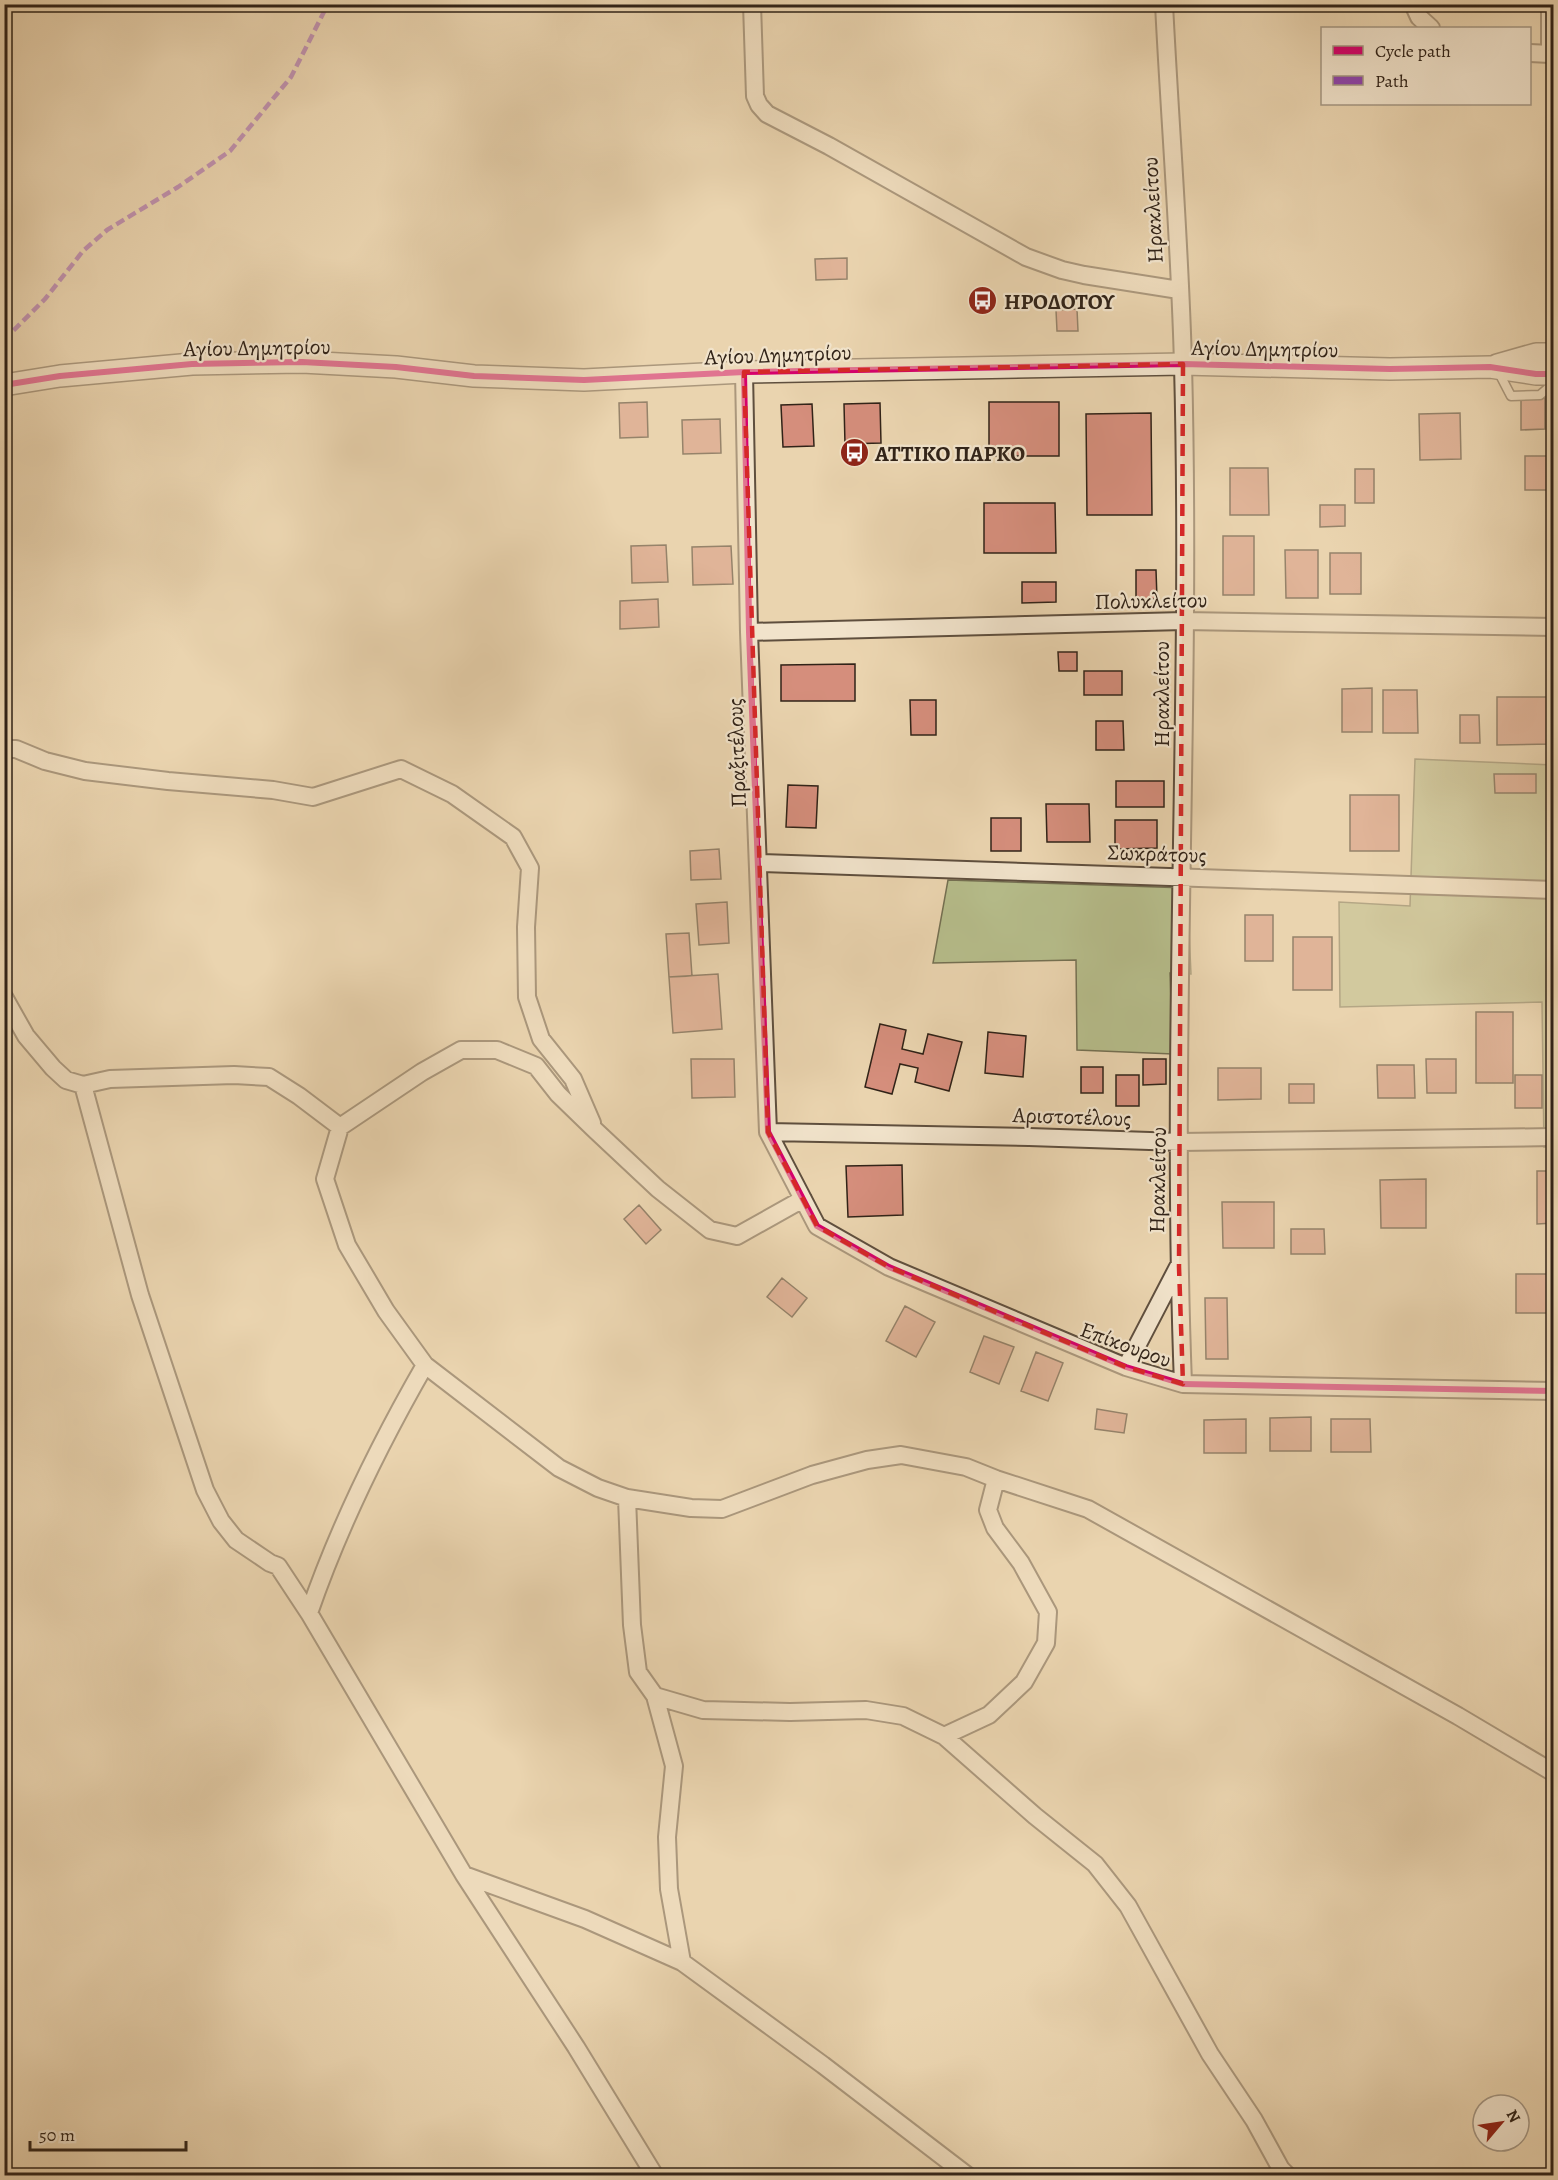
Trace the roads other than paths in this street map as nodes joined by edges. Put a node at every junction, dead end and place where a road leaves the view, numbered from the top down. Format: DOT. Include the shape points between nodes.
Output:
graph roads {
  1 [pos="752,4"];
  2 [pos="1164,4"];
  3 [pos="1413,4"];
  4 [pos="1550,4"];
  5 [pos="1430,27"];
  6 [pos="1531,52"];
  7 [pos="1179,290"];
  8 [pos="1554,354"];
  9 [pos="1183,364"];
  10 [pos="1493,368"];
  11 [pos="744,372"];
  12 [pos="1554,374"];
  13 [pos="1554,383"];
  14 [pos="4,385"];
  15 [pos="1184,621"];
  16 [pos="1554,627"];
  17 [pos="749,632"];
  18 [pos="4,749"];
  19 [pos="759,863"];
  20 [pos="1182,877"];
  21 [pos="1554,890"];
  22 [pos="4,997"];
  23 [pos="83,1085"];
  24 [pos="340,1127"];
  25 [pos="595,1130"];
  26 [pos="768,1132"];
  27 [pos="1554,1137"];
  28 [pos="1180,1142"];
  29 [pos="803,1199"];
  30 [pos="1179,1267"];
  31 [pos="425,1365"];
  32 [pos="1126,1368"];
  33 [pos="1183,1384"];
  34 [pos="1554,1391"];
  35 [pos="996,1479"];
  36 [pos="627,1498"];
  37 [pos="309,1613"];
  38 [pos="655,1696"];
  39 [pos="944,1736"];
  40 [pos="1554,1773"];
  41 [pos="464,1875"];
  42 [pos="682,1962"];
  43 [pos="655,2175"];
  44 [pos="968,2175"];
  45 [pos="1288,2175"];
  1 -- 7 [label="street" via="755,96 767,114 1026,257 1084,275"];
  2 -- 7 [label="street, Ηρακλείτου"];
  3 -- 5 [label="street"];
  4 -- 6 [label="street" via="1550,54"];
  7 -- 9 [label="street, Ηρακλείτου"];
  8 -- 10 [label="street, Αγίου Δημητρίου" via="1536,354"];
  9 -- 10 [label="street, Αγίου Δημητρίου"];
  9 -- 11 [label="street, Αγίου Δημητρίου"];
  9 -- 15 [label="street, Ηρακλείτου"];
  10 -- 12 [label="street, Αγίου Δημητρίου"];
  10 -- 13 [label="lane" via="1511,396 1540,396"];
  11 -- 14 [label="street, Αγίου Δημητρίου" via="584,380 291,362 181,365"];
  11 -- 17 [label="street, Πραξιτέλους"];
  15 -- 16 [label="street, Πολυκλείτου"];
  15 -- 17 [label="street, Πολυκλείτου"];
  15 -- 20 [label="street, Ηρακλείτου"];
  17 -- 19 [label="street, Πραξιτέλους"];
  18 -- 25 [label="street" via="16,749 85,771 314,797 401,769 452,794 513,837 530,868 527,997 541,1039 573,1079"];
  19 -- 20 [label="street, Σωκράτους"];
  19 -- 26 [label="street, Πραξιτέλους"];
  20 -- 21 [label="street, Σωκράτους"];
  20 -- 28 [label="street, Ηρακλείτου"];
  22 -- 23 [label="street" via="26,1036 53,1068 66,1080"];
  23 -- 24 [label="street" via="110,1079 268,1077"];
  23 -- 37 [label="street" via="140,1295 205,1490 236,1540 278,1566"];
  24 -- 25 [label="street" via="460,1050 497,1050 536,1066"];
  24 -- 31 [label="street" via="325,1179 347,1245 386,1311"];
  25 -- 29 [label="street" via="658,1189 710,1230 737,1236"];
  26 -- 28 [label="street, Αριστοτέλους"];
  26 -- 29 [label="street, Επίκουρου"];
  27 -- 28 [label="street, Αριστοτέλους"];
  28 -- 30 [label="street, Ηρακλείτου"];
  29 -- 32 [label="street, Επίκουρου" via="817,1226 889,1267"];
  30 -- 32 [label="street"];
  30 -- 33 [label="street, Ηρακλείτου"];
  31 -- 36 [label="street" via="559,1468"];
  31 -- 37 [label="street" via="353,1500"];
  32 -- 33 [label="street, Επίκουρου"];
  33 -- 34 [label="street, Επίκουρου"];
  35 -- 36 [label="street" via="966,1467 901,1455 812,1475 722,1509"];
  35 -- 39 [label="street" via="988,1510 995,1528 1021,1563 1048,1612 1046,1643 1024,1682 998,1707"];
  35 -- 40 [label="street" via="1088,1509"];
  36 -- 38 [label="street" via="632,1625 638,1672"];
  37 -- 41 [label="street"];
  38 -- 39 [label="street" via="703,1710 866,1710 903,1716"];
  38 -- 42 [label="street" via="674,1766 667,1837 669,1889"];
  39 -- 45 [label="street" via="1095,1864 1128,1906 1210,2054"];
  41 -- 42 [label="street" via="585,1919"];
  41 -- 43 [label="street"];
  42 -- 44 [label="street"];
}
